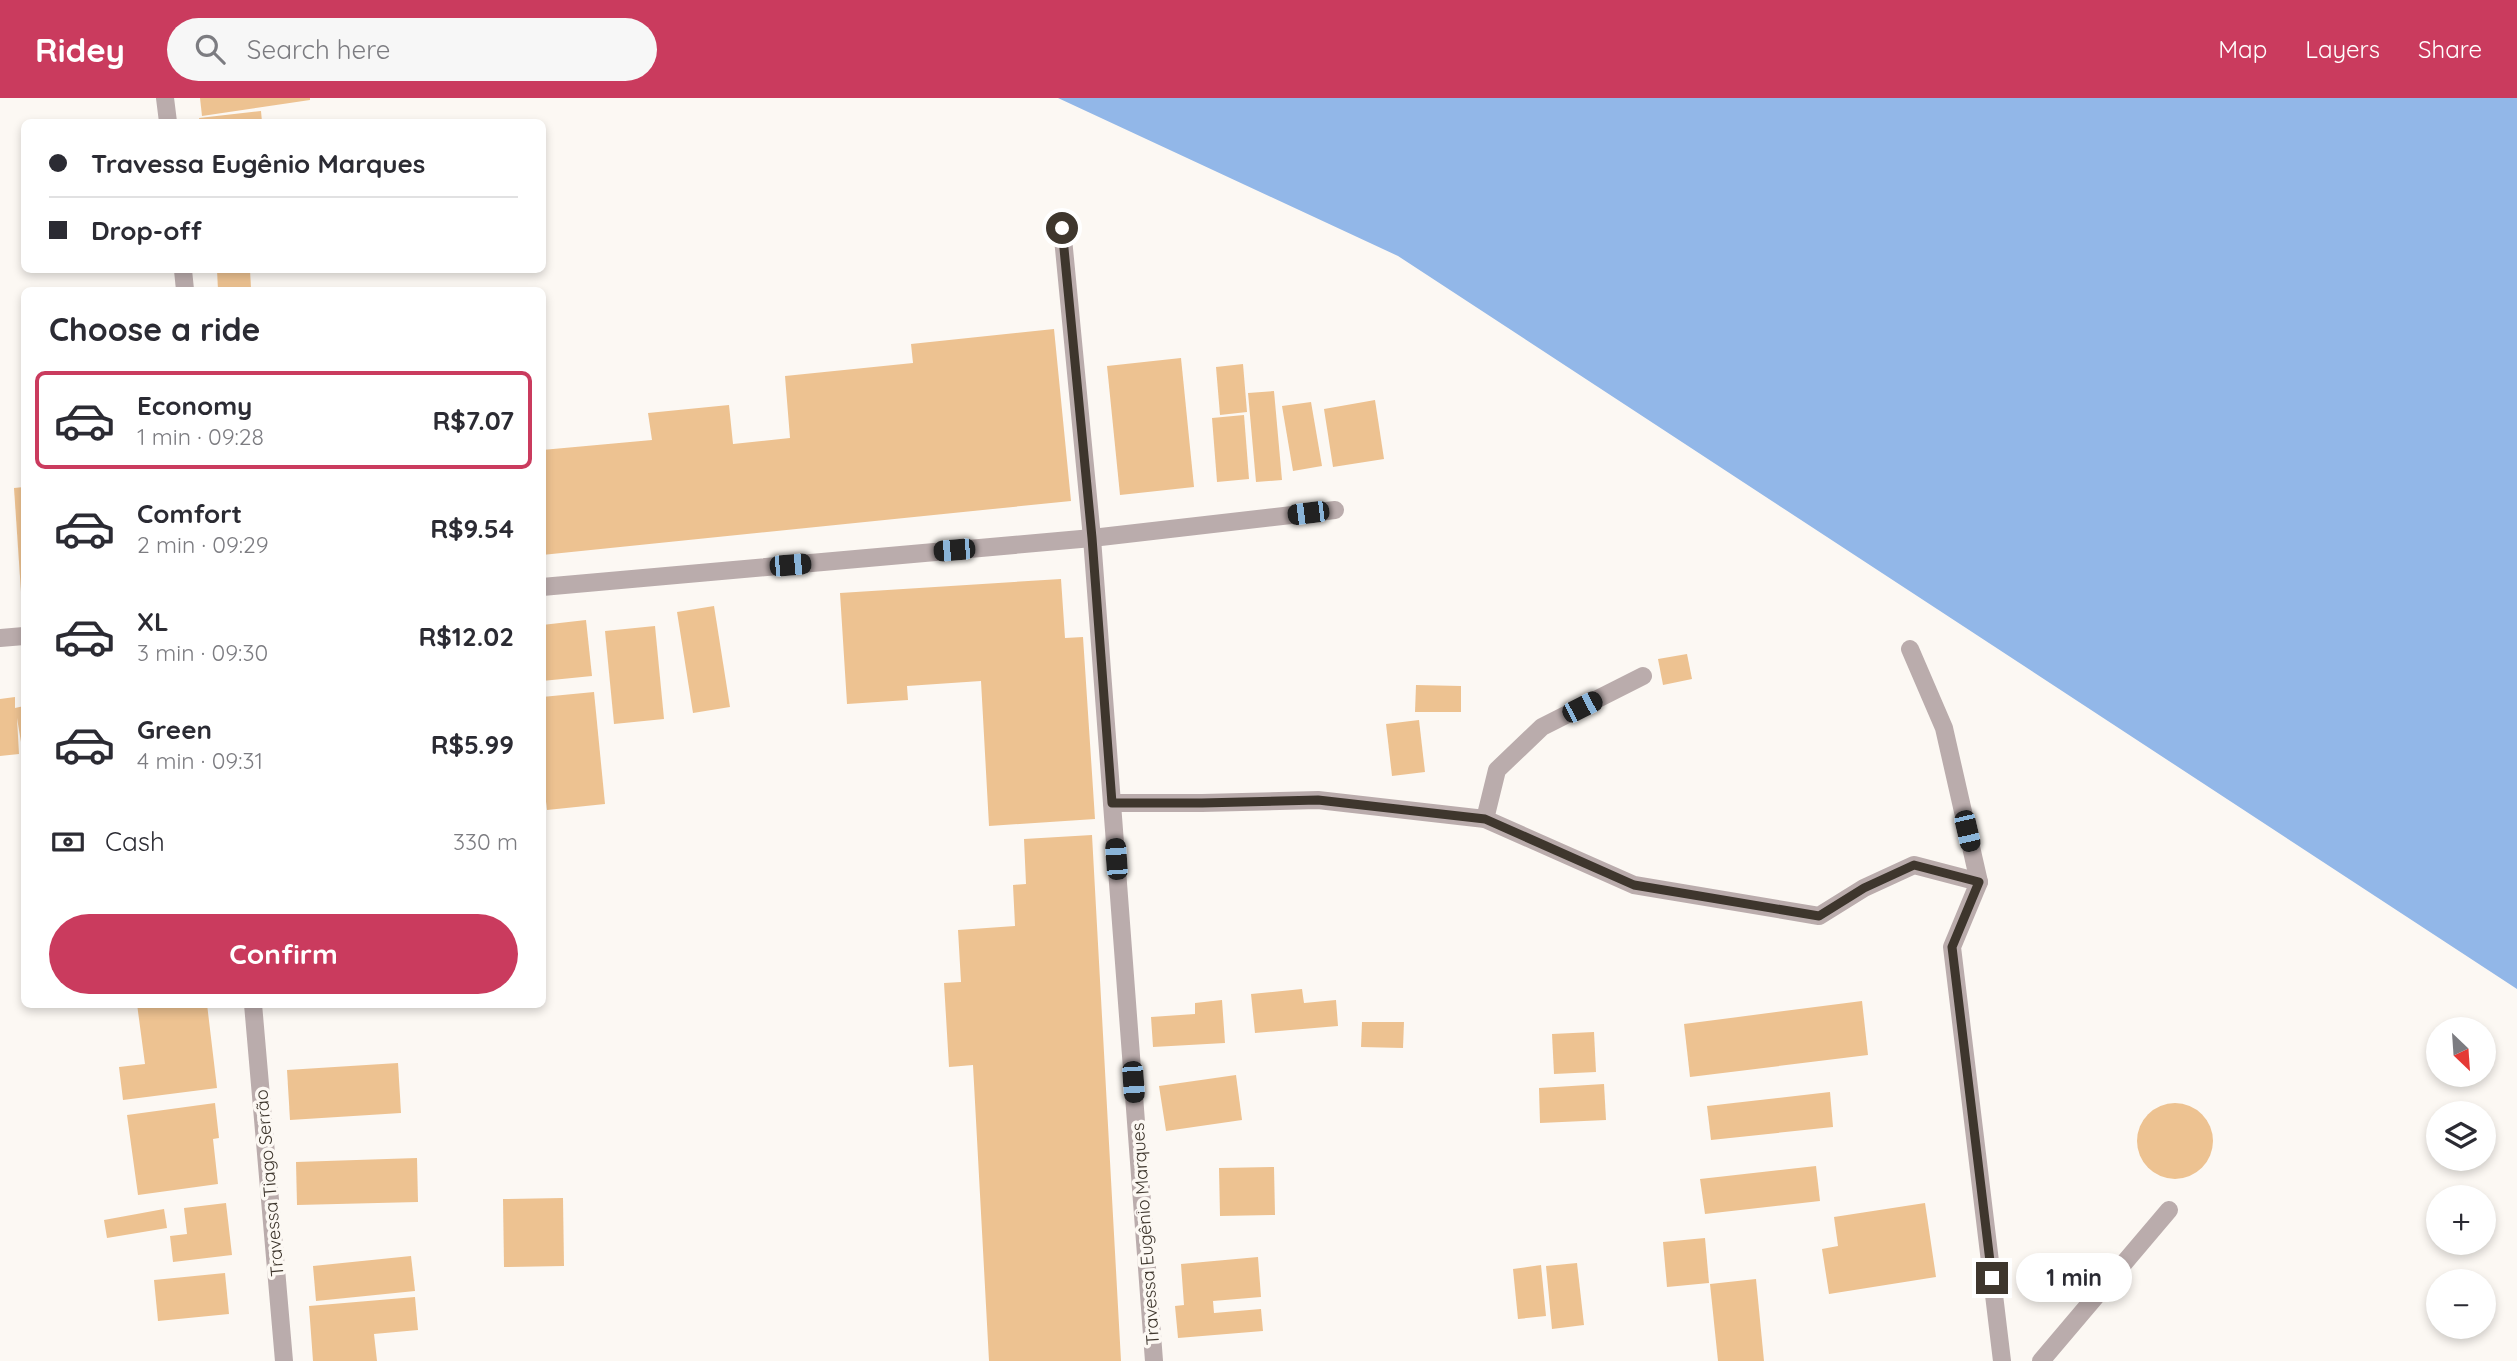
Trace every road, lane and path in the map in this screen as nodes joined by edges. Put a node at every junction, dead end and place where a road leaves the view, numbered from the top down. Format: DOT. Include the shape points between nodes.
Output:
graph roads {
  1 [pos="165,98"];
  2 [pos="167,119"];
  3 [pos="1062,228"];
  4 [pos="1335,510"];
  5 [pos="1092,538"];
  6 [pos="546,587"];
  7 [pos="21,636"];
  8 [pos="0,638"];
  9 [pos="1910,649"];
  10 [pos="1643,676"];
  11 [pos="1112,803"];
  12 [pos="1485,819"];
  13 [pos="1979,882"];
  14 [pos="253,1008"];
  15 [pos="2169,1210"];
  16 [pos="284,1361"];
  17 [pos="1154,1361"];
  18 [pos="2002,1361"];
  19 [pos="2041,1361"];
  1 -- 2 [label="street"];
  3 -- 5 [label="street, Travessa Eugênio Marques"];
  4 -- 5 [label="street"];
  5 -- 6 [label="street"];
  5 -- 11 [label="street, Travessa Eugênio Marques"];
  7 -- 8 [label="street"];
  9 -- 13 [label="street" via="1944,728"];
  10 -- 12 [label="street" via="1542,727 1497,770"];
  11 -- 12 [label="street" via="1318,800"];
  11 -- 17 [label="street, Travessa Eugênio Marques"];
  12 -- 13 [label="street" via="1634,885 1819,916 1914,865"];
  13 -- 18 [label="street" via="1952,947"];
  14 -- 16 [label="street, Travessa Tiago Serrão"];
  15 -- 19 [label="street"];
}
